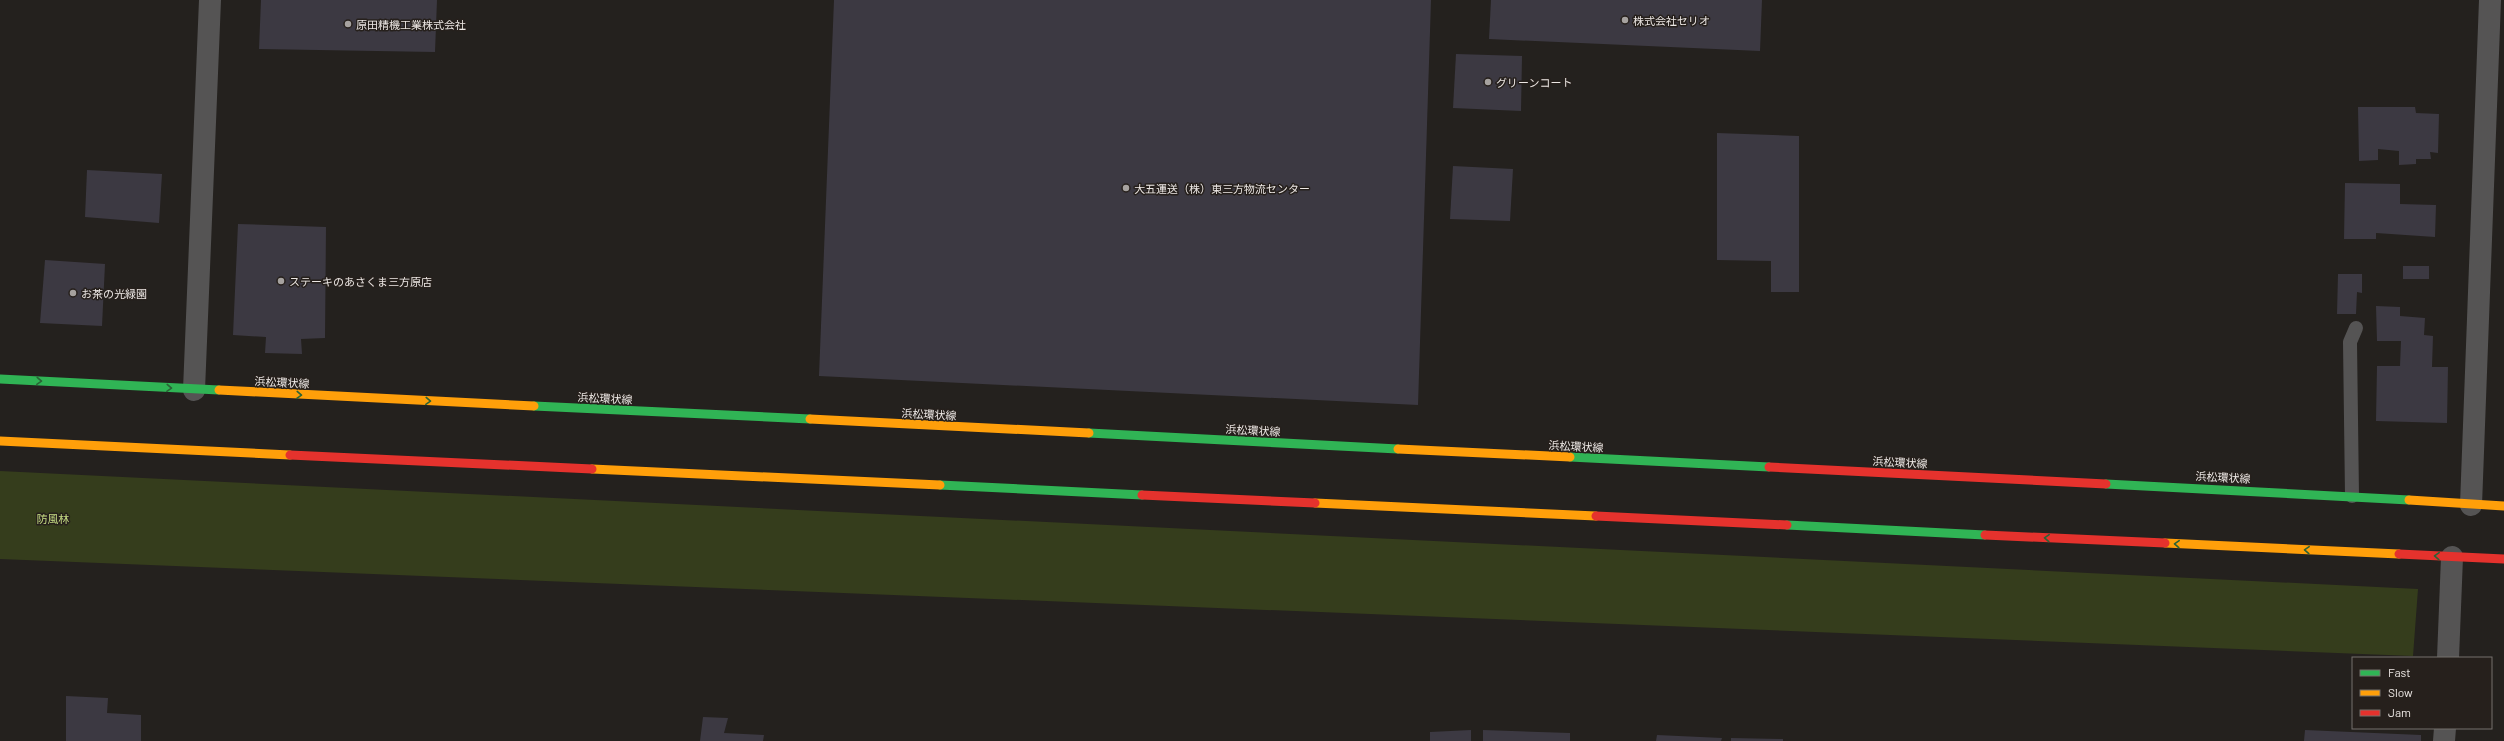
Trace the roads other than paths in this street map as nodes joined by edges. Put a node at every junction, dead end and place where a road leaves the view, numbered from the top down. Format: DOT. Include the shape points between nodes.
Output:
graph roads {
  1 [pos="210,0"];
  2 [pos="2490,0"];
  3 [pos="2356,328"];
  4 [pos="0,379"];
  5 [pos="194,390"];
  6 [pos="0,441"];
  7 [pos="2352,496"];
  8 [pos="2471,505"];
  9 [pos="2504,506"];
  10 [pos="2452,557"];
  11 [pos="2504,559"];
  12 [pos="2448,657"];
  13 [pos="2445,729"];
  14 [pos="2444,741"];
  1 -- 5 [label="street"];
  2 -- 8 [label="street"];
  3 -- 7 [label="lane" via="2350,342"];
  4 -- 5 [label="highway, 浜松環状線, one-way"];
  5 -- 7 [label="highway, 浜松環状線, one-way"];
  10 -- 6 [label="highway, one-way"];
  7 -- 8 [label="highway, 浜松環状線"];
  8 -- 9 [label="highway, 浜松環状線"];
  10 -- 11 [label="highway"];
  10 -- 12 [label="street"];
  13 -- 14 [label="street"];
}
